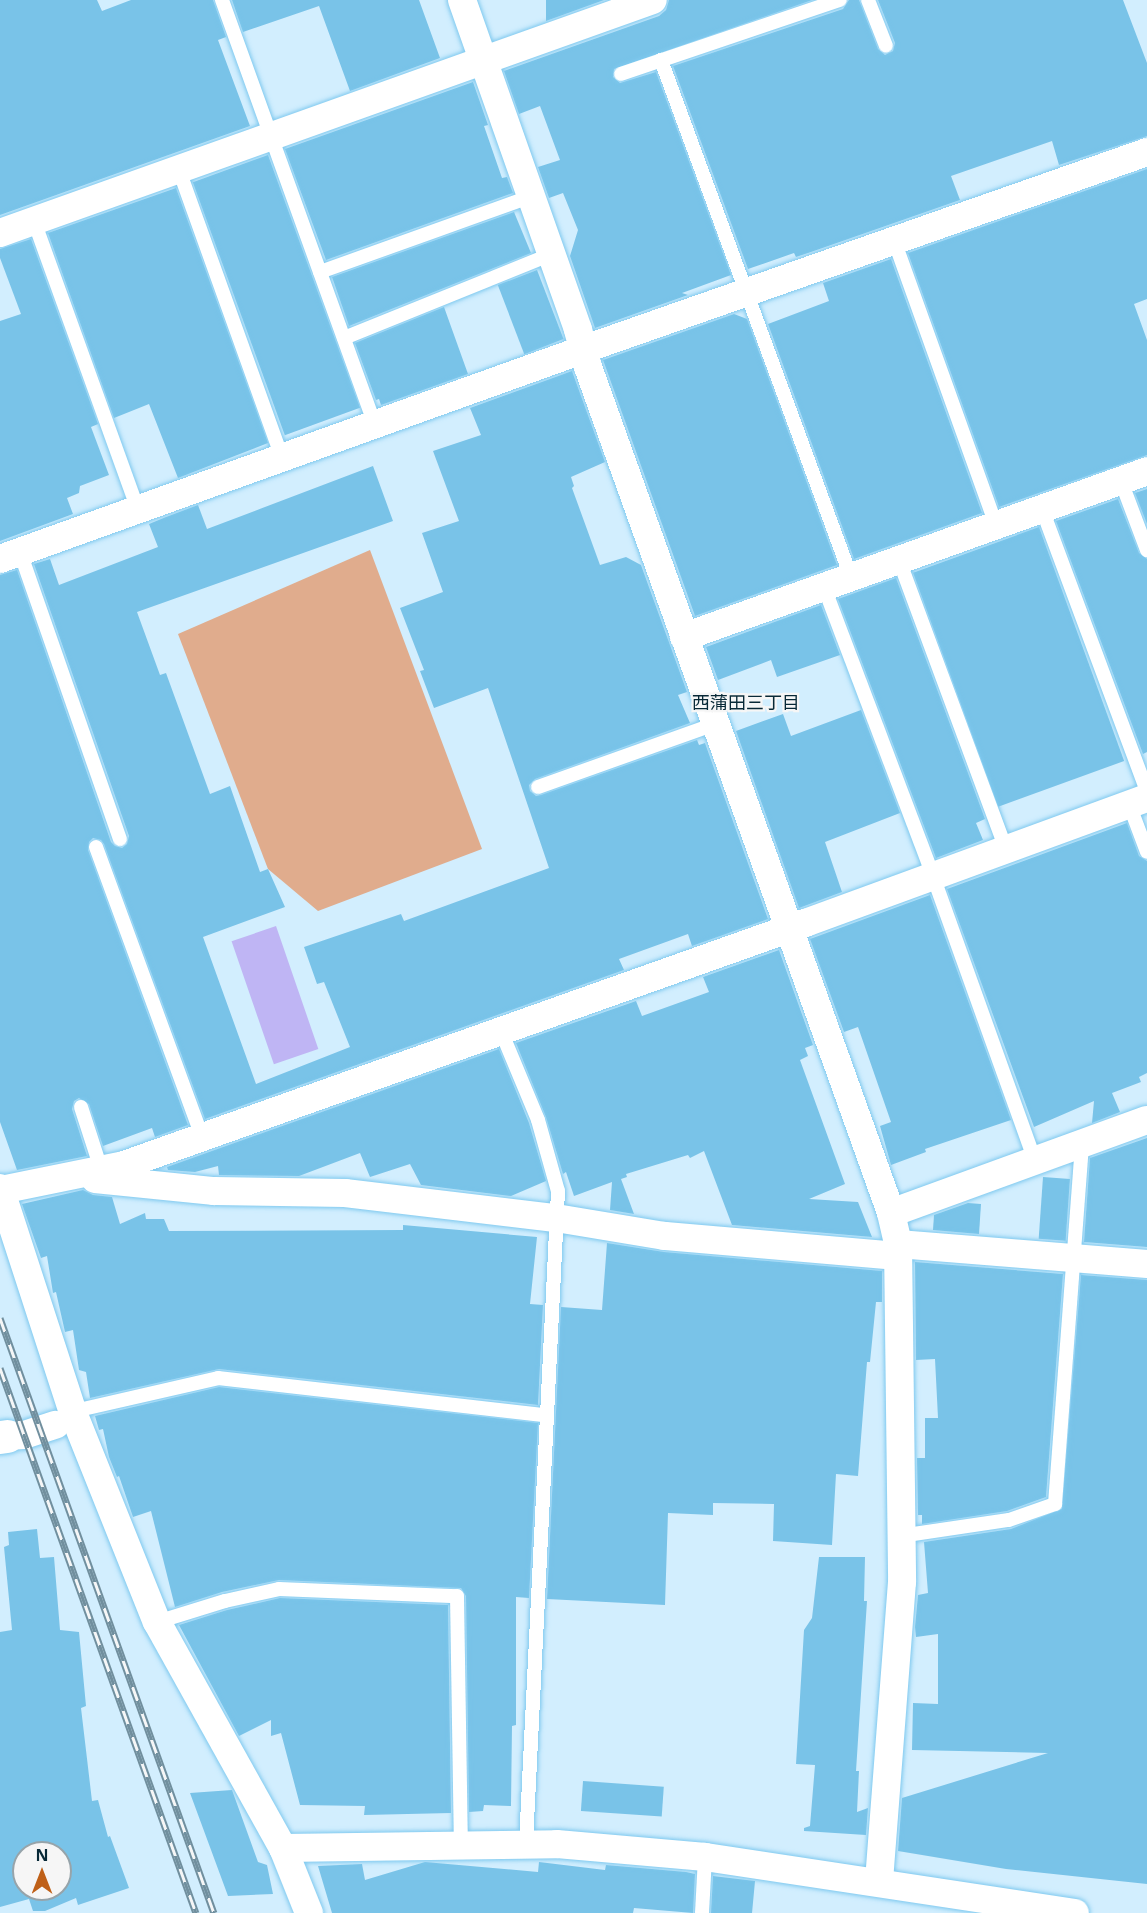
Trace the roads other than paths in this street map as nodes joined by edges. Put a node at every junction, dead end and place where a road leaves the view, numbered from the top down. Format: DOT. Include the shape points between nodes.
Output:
graph roads {
  1 [pos="222,0"];
  2 [pos="462,0"];
  3 [pos="653,0"];
  4 [pos="840,0"];
  5 [pos="868,0"];
  6 [pos="612,7"];
  7 [pos="885,46"];
  8 [pos="483,59"];
  9 [pos="661,60"];
  10 [pos="621,74"];
  11 [pos="271,136"];
  12 [pos="1147,152"];
  13 [pos="178,170"];
  14 [pos="532,196"];
  15 [pos="34,221"];
  16 [pos="0,233"];
  17 [pos="894,240"];
  18 [pos="552,254"];
  19 [pos="320,272"];
  20 [pos="747,293"];
  21 [pos="344,338"];
  22 [pos="582,350"];
  23 [pos="375,424"];
  24 [pos="282,458"];
  25 [pos="1147,471"];
  26 [pos="1121,481"];
  27 [pos="1042,508"];
  28 [pos="138,510"];
  29 [pos="996,525"];
  30 [pos="1147,550"];
  31 [pos="10,556"];
  32 [pos="899,560"];
  33 [pos="851,577"];
  34 [pos="824,587"];
  35 [pos="684,637"];
  36 [pos="715,724"];
  37 [pos="538,787"];
  38 [pos="1141,798"];
  39 [pos="120,839"];
  40 [pos="96,847"];
  41 [pos="1006,849"];
  42 [pos="1147,852"];
  43 [pos="933,876"];
  44 [pos="787,929"];
  45 [pos="501,1031"];
  46 [pos="81,1107"];
  47 [pos="1147,1120"];
  48 [pos="202,1137"];
  49 [pos="1082,1144"];
  50 [pos="1035,1161"];
  51 [pos="101,1170"];
  52 [pos="66,1176"];
  53 [pos="0,1189"];
  54 [pos="891,1213"];
  55 [pos="555,1218"];
  56 [pos="898,1250"];
  57 [pos="1074,1259"];
  58 [pos="1147,1264"];
  59 [pos="545,1415"];
  60 [pos="64,1417"];
  61 [pos="3,1437"];
  62 [pos="900,1536"];
  63 [pos="157,1622"];
  64 [pos="526,1844"];
  65 [pos="461,1846"];
  66 [pos="283,1848"];
  67 [pos="705,1857"];
  68 [pos="879,1881"];
  69 [pos="309,1913"];
  70 [pos="702,1913"];
  71 [pos="1075,1913"];
  1 -- 11 [label="lane"];
  2 -- 8 [label="street"];
  3 -- 6 [label="street"];
  4 -- 9 [label="lane"];
  5 -- 7 [label="lane"];
  6 -- 8 [label="street"];
  8 -- 11 [label="street"];
  8 -- 14 [label="street"];
  9 -- 10 [label="lane"];
  9 -- 20 [label="lane"];
  11 -- 13 [label="street"];
  11 -- 19 [label="lane"];
  12 -- 17 [label="street"];
  13 -- 15 [label="street"];
  13 -- 24 [label="lane"];
  14 -- 18 [label="street"];
  14 -- 19 [label="lane"];
  15 -- 16 [label="street"];
  15 -- 28 [label="lane"];
  17 -- 20 [label="street"];
  17 -- 29 [label="lane"];
  18 -- 21 [label="lane"];
  18 -- 22 [label="street"];
  19 -- 21 [label="lane"];
  20 -- 22 [label="street"];
  20 -- 33 [label="lane"];
  21 -- 23 [label="lane"];
  22 -- 23 [label="street"];
  22 -- 35 [label="street"];
  23 -- 24 [label="street"];
  24 -- 28 [label="street"];
  25 -- 26 [label="street"];
  26 -- 27 [label="street"];
  26 -- 30 [label="lane"];
  27 -- 29 [label="street"];
  27 -- 38 [label="lane"];
  28 -- 31 [label="street"];
  29 -- 32 [label="street"];
  31 -- 39 [label="lane"];
  32 -- 33 [label="street"];
  32 -- 41 [label="lane"];
  33 -- 34 [label="street"];
  34 -- 35 [label="street"];
  34 -- 43 [label="lane"];
  35 -- 36 [label="street"];
  36 -- 37 [label="lane"];
  36 -- 44 [label="street"];
  38 -- 41 [label="street"];
  38 -- 42 [label="lane"];
  40 -- 48 [label="lane"];
  41 -- 43 [label="street"];
  43 -- 44 [label="street"];
  43 -- 50 [label="lane"];
  44 -- 45 [label="street"];
  44 -- 54 [label="street"];
  45 -- 48 [label="street"];
  45 -- 55 [label="lane" via="538,1120 558,1191"];
  46 -- 51 [label="lane"];
  47 -- 49 [label="street"];
  48 -- 51 [label="street"];
  49 -- 50 [label="street"];
  49 -- 57 [label="lane"];
  50 -- 54 [label="street"];
  51 -- 52 [label="street"];
  52 -- 53 [label="street"];
  52 -- 55 [label="street" via="214,1191 345,1193"];
  53 -- 60 [label="street"];
  54 -- 56 [label="street"];
  55 -- 56 [label="street" via="664,1236"];
  55 -- 59 [label="lane"];
  56 -- 57 [label="street"];
  56 -- 62 [label="street"];
  57 -- 58 [label="street"];
  57 -- 62 [label="lane" via="1055,1504 1009,1520"];
  59 -- 60 [label="lane" via="218,1378"];
  59 -- 64 [label="lane"];
  60 -- 61 [label="street" via="24,1435"];
  60 -- 63 [label="street"];
  62 -- 68 [label="street" via="902,1582"];
  63 -- 65 [label="lane" via="279,1589 457,1596"];
  63 -- 66 [label="street"];
  64 -- 65 [label="street"];
  64 -- 67 [label="street"];
  65 -- 66 [label="street"];
  66 -- 69 [label="street"];
  67 -- 68 [label="street"];
  67 -- 70 [label="lane"];
  68 -- 71 [label="street"];
}
